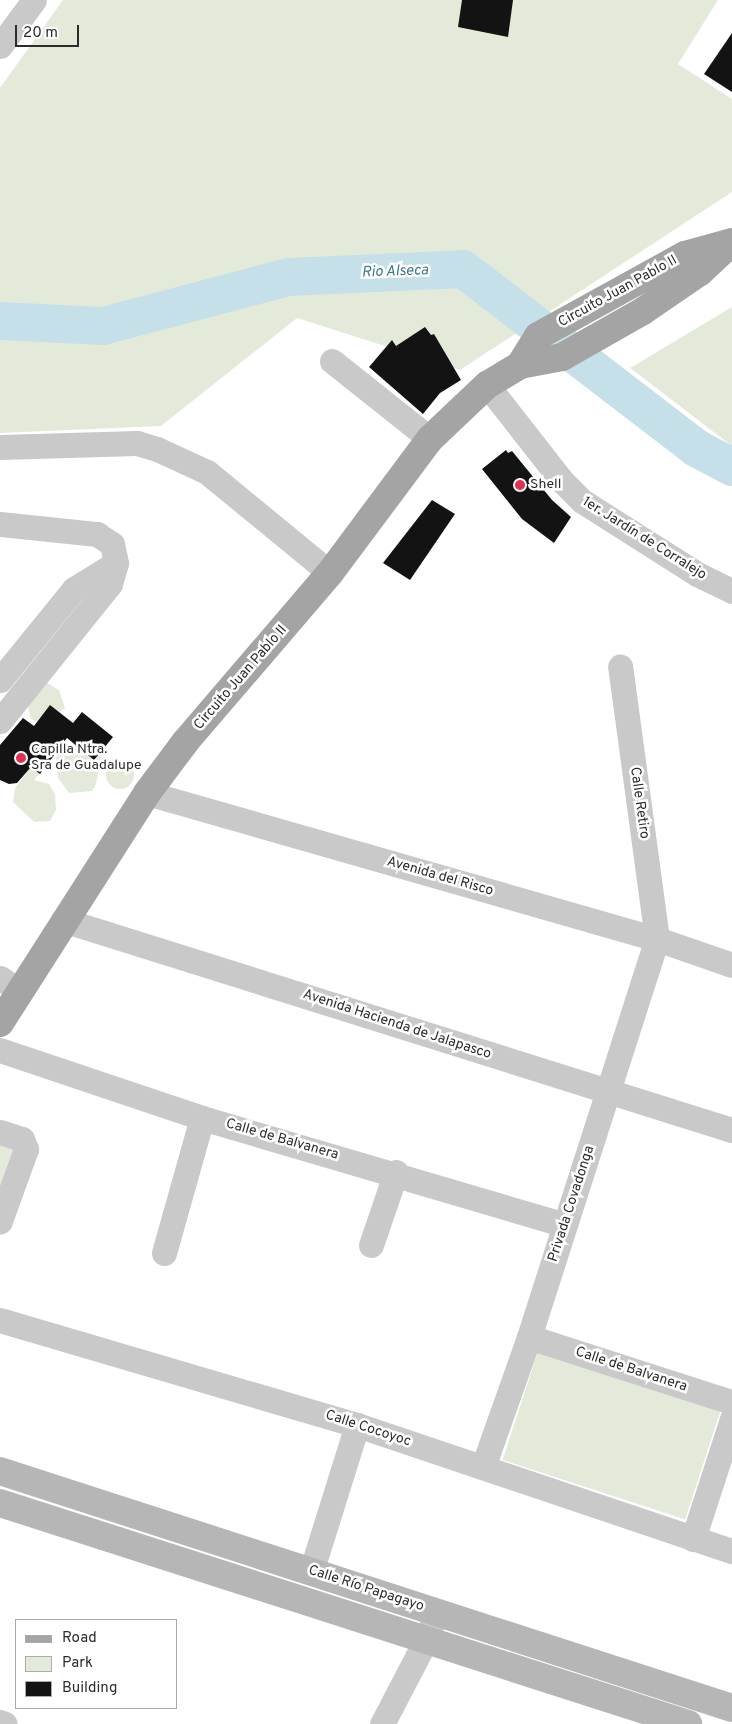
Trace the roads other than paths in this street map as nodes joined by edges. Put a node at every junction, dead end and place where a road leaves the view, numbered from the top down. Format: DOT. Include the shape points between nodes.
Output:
graph roads {
  1 [pos="34,0"];
  2 [pos="0,46"];
  3 [pos="732,242"];
  4 [pos="332,361"];
  5 [pos="520,365"];
  6 [pos="487,385"];
  7 [pos="430,439"];
  8 [pos="0,447"];
  9 [pos="0,524"];
  10 [pos="116,563"];
  11 [pos="330,573"];
  12 [pos="732,591"];
  13 [pos="620,667"];
  14 [pos="0,680"];
  15 [pos="0,720"];
  16 [pos="147,793"];
  17 [pos="63,920"];
  18 [pos="657,939"];
  19 [pos="732,945"];
  20 [pos="704,956"];
  21 [pos="732,965"];
  22 [pos="10,984"];
  23 [pos="0,1023"];
  24 [pos="0,1050"];
  25 [pos="608,1092"];
  26 [pos="202,1118"];
  27 [pos="732,1130"];
  28 [pos="0,1132"];
  29 [pos="396,1172"];
  30 [pos="0,1221"];
  31 [pos="565,1225"];
  32 [pos="371,1245"];
  33 [pos="164,1253"];
  34 [pos="0,1320"];
  35 [pos="529,1337"];
  36 [pos="732,1402"];
  37 [pos="732,1419"];
  38 [pos="357,1424"];
  39 [pos="483,1467"];
  40 [pos="0,1471"];
  41 [pos="0,1503"];
  42 [pos="693,1539"];
  43 [pos="732,1552"];
  44 [pos="311,1572"];
  45 [pos="436,1612"];
  46 [pos="426,1640"];
  47 [pos="732,1708"];
  48 [pos="0,1722"];
  49 [pos="5,1724"];
  50 [pos="382,1724"];
  51 [pos="688,1724"];
  1 -- 2 [label="street"];
  3 -- 5 [label="main road, Circuito Juan Pablo II" via="700,272 643,311 562,356"];
  3 -- 5 [label="main road, Circuito Juan Pablo II" via="685,255 538,336"];
  4 -- 7 [label="street"];
  5 -- 6 [label="main road, Circuito Juan Pablo II"];
  6 -- 7 [label="main road, Circuito Juan Pablo II"];
  6 -- 12 [label="street, 1er. Jardín de Corralejo" via="562,481 582,501 697,574"];
  7 -- 11 [label="main road, Circuito Juan Pablo II"];
  8 -- 11 [label="street" via="137,443 157,448 207,472"];
  9 -- 10 [label="street" via="97,534 112,544"];
  10 -- 14 [label="street" via="74,589"];
  10 -- 15 [label="street" via="110,584"];
  11 -- 16 [label="main road, Circuito Juan Pablo II" via="186,741"];
  13 -- 18 [label="street, Calle Retiro"];
  16 -- 17 [label="main road, Circuito Juan Pablo II"];
  16 -- 18 [label="street, Avenida del Risco"];
  17 -- 22 [label="main road, Circuito Juan Pablo II"];
  17 -- 25 [label="street, Avenida Hacienda de Jalapasco"];
  18 -- 20 [label="street, Avenida del Risco"];
  18 -- 25 [label="street, Privada Covadonga"];
  19 -- 20 [label="street"];
  20 -- 21 [label="street, Avenida del Risco"];
  22 -- 23 [label="main road, Circuito Juan Pablo II"];
  24 -- 26 [label="street, Calle de Balvanera"];
  25 -- 27 [label="street, Avenida Hacienda de Jalapasco"];
  25 -- 31 [label="street, Privada Covadonga"];
  26 -- 29 [label="street, Calle de Balvanera"];
  26 -- 33 [label="street"];
  28 -- 30 [label="street" via="22,1138 26,1149"];
  29 -- 31 [label="street, Calle de Balvanera"];
  29 -- 32 [label="street"];
  31 -- 35 [label="street, Privada Covadonga"];
  34 -- 38 [label="street, Calle Cocoyoc"];
  35 -- 36 [label="street, Calle de Balvanera"];
  35 -- 39 [label="street, Privada Covadonga"];
  37 -- 42 [label="street"];
  38 -- 39 [label="street, Calle Cocoyoc"];
  38 -- 44 [label="street"];
  39 -- 42 [label="street, Calle Cocoyoc"];
  40 -- 44 [label="main road, Calle Río Papagayo"];
  41 -- 46 [label="main road"];
  42 -- 43 [label="street, Calle Cocoyoc"];
  44 -- 45 [label="main road, Calle Río Papagayo"];
  45 -- 46 [label="street"];
  45 -- 47 [label="main road, Calle Río Papagayo"];
  46 -- 50 [label="street"];
  46 -- 51 [label="main road"];
  48 -- 49 [label="street"];
}
